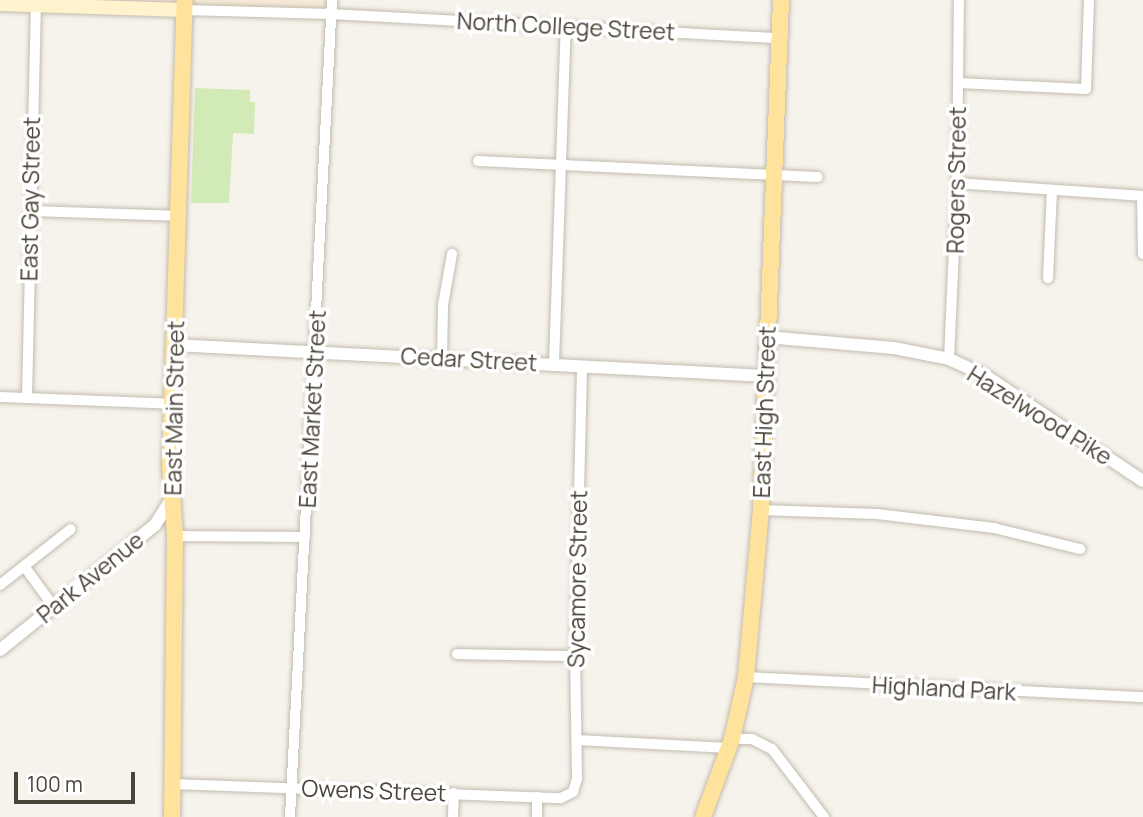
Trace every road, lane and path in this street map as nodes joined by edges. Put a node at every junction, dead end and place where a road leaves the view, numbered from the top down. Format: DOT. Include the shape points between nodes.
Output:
graph roads {
  1 [pos="332,0"];
  2 [pos="782,0"];
  3 [pos="959,0"];
  4 [pos="1088,0"];
  5 [pos="36,3"];
  6 [pos="0,4"];
  7 [pos="185,5"];
  8 [pos="331,14"];
  9 [pos="566,26"];
  10 [pos="779,38"];
  11 [pos="958,83"];
  12 [pos="478,161"];
  13 [pos="562,165"];
  14 [pos="774,176"];
  15 [pos="818,177"];
  16 [pos="957,183"];
  17 [pos="1052,191"];
  18 [pos="1143,196"];
  19 [pos="30,211"];
  20 [pos="177,216"];
  21 [pos="452,254"];
  22 [pos="1143,254"];
  23 [pos="1048,278"];
  24 [pos="766,337"];
  25 [pos="174,345"];
  26 [pos="315,350"];
  27 [pos="442,359"];
  28 [pos="949,359"];
  29 [pos="554,363"];
  30 [pos="582,366"];
  31 [pos="765,376"];
  32 [pos="0,397"];
  33 [pos="27,398"];
  34 [pos="172,404"];
  35 [pos="1143,481"];
  36 [pos="172,498"];
  37 [pos="761,510"];
  38 [pos="71,529"];
  39 [pos="174,536"];
  40 [pos="305,537"];
  41 [pos="1080,549"];
  42 [pos="24,566"];
  43 [pos="0,585"];
  44 [pos="54,607"];
  45 [pos="0,650"];
  46 [pos="457,654"];
  47 [pos="575,656"];
  48 [pos="746,677"];
  49 [pos="1143,697"];
  50 [pos="577,740"];
  51 [pos="730,743"];
  52 [pos="173,784"];
  53 [pos="291,788"];
  54 [pos="573,792"];
  55 [pos="454,793"];
  56 [pos="537,797"];
  57 [pos="172,817"];
  58 [pos="290,817"];
  59 [pos="453,817"];
  60 [pos="537,817"];
  61 [pos="703,817"];
  62 [pos="824,817"];
  1 -- 8 [label="street, East Market Street"];
  2 -- 10 [label="main road, East High Street"];
  3 -- 11 [label="street, Rogers Street"];
  4 -- 11 [label="street" via="1086,89"];
  5 -- 6 [label="main road"];
  5 -- 7 [label="main road"];
  5 -- 19 [label="street, East Gay Street"];
  7 -- 8 [label="street, North College Street"];
  7 -- 20 [label="main road, East Main Street"];
  8 -- 9 [label="street, North College Street"];
  8 -- 26 [label="street, East Market Street"];
  9 -- 10 [label="street, North College Street"];
  9 -- 13 [label="street"];
  10 -- 14 [label="main road, East High Street"];
  11 -- 16 [label="street, Rogers Street"];
  12 -- 13 [label="street"];
  13 -- 14 [label="street"];
  13 -- 29 [label="street"];
  14 -- 15 [label="street"];
  14 -- 24 [label="main road, East High Street"];
  16 -- 17 [label="street"];
  16 -- 28 [label="street, Rogers Street"];
  17 -- 18 [label="street"];
  17 -- 23 [label="street"];
  18 -- 22 [label="street"];
  19 -- 20 [label="street"];
  19 -- 33 [label="street, East Gay Street"];
  20 -- 25 [label="main road, East Main Street"];
  21 -- 27 [label="street" via="443,305"];
  24 -- 28 [label="street, Hazelwood Pike" via="894,348"];
  24 -- 31 [label="main road, East High Street"];
  25 -- 26 [label="street, Cedar Street"];
  25 -- 34 [label="main road, East Main Street"];
  26 -- 27 [label="street, Cedar Street"];
  26 -- 40 [label="street, East Market Street"];
  27 -- 29 [label="street, Cedar Street"];
  28 -- 35 [label="street, Hazelwood Pike" via="986,376"];
  29 -- 30 [label="street, Cedar Street"];
  30 -- 31 [label="street, Cedar Street"];
  30 -- 47 [label="street, Sycamore Street"];
  31 -- 37 [label="main road, East High Street"];
  32 -- 33 [label="street"];
  33 -- 34 [label="street"];
  34 -- 36 [label="main road, East Main Street"];
  36 -- 39 [label="main road, East Main Street"];
  36 -- 44 [label="street, Park Avenue" via="155,525"];
  37 -- 41 [label="street" via="877,514 994,528"];
  37 -- 48 [label="main road, East High Street"];
  38 -- 42 [label="street"];
  39 -- 40 [label="street"];
  39 -- 52 [label="main road, East Main Street"];
  40 -- 53 [label="street, East Market Street"];
  42 -- 43 [label="street"];
  42 -- 44 [label="street"];
  44 -- 45 [label="street, Park Avenue"];
  46 -- 47 [label="street"];
  47 -- 50 [label="street, Sycamore Street"];
  48 -- 49 [label="street, Highland Park"];
  48 -- 51 [label="main road, East High Street"];
  50 -- 51 [label="street"];
  50 -- 54 [label="street, Sycamore Street" via="578,779"];
  51 -- 61 [label="main road, East High Street"];
  51 -- 62 [label="street" via="752,739 772,749"];
  52 -- 53 [label="street, Owens Street"];
  52 -- 57 [label="main road, East Main Street"];
  53 -- 55 [label="street, Owens Street"];
  53 -- 58 [label="street, East Market Street"];
  54 -- 56 [label="street, Owens Street" via="561,798"];
  55 -- 56 [label="street, Owens Street"];
  55 -- 59 [label="street"];
  56 -- 60 [label="street"];
}
